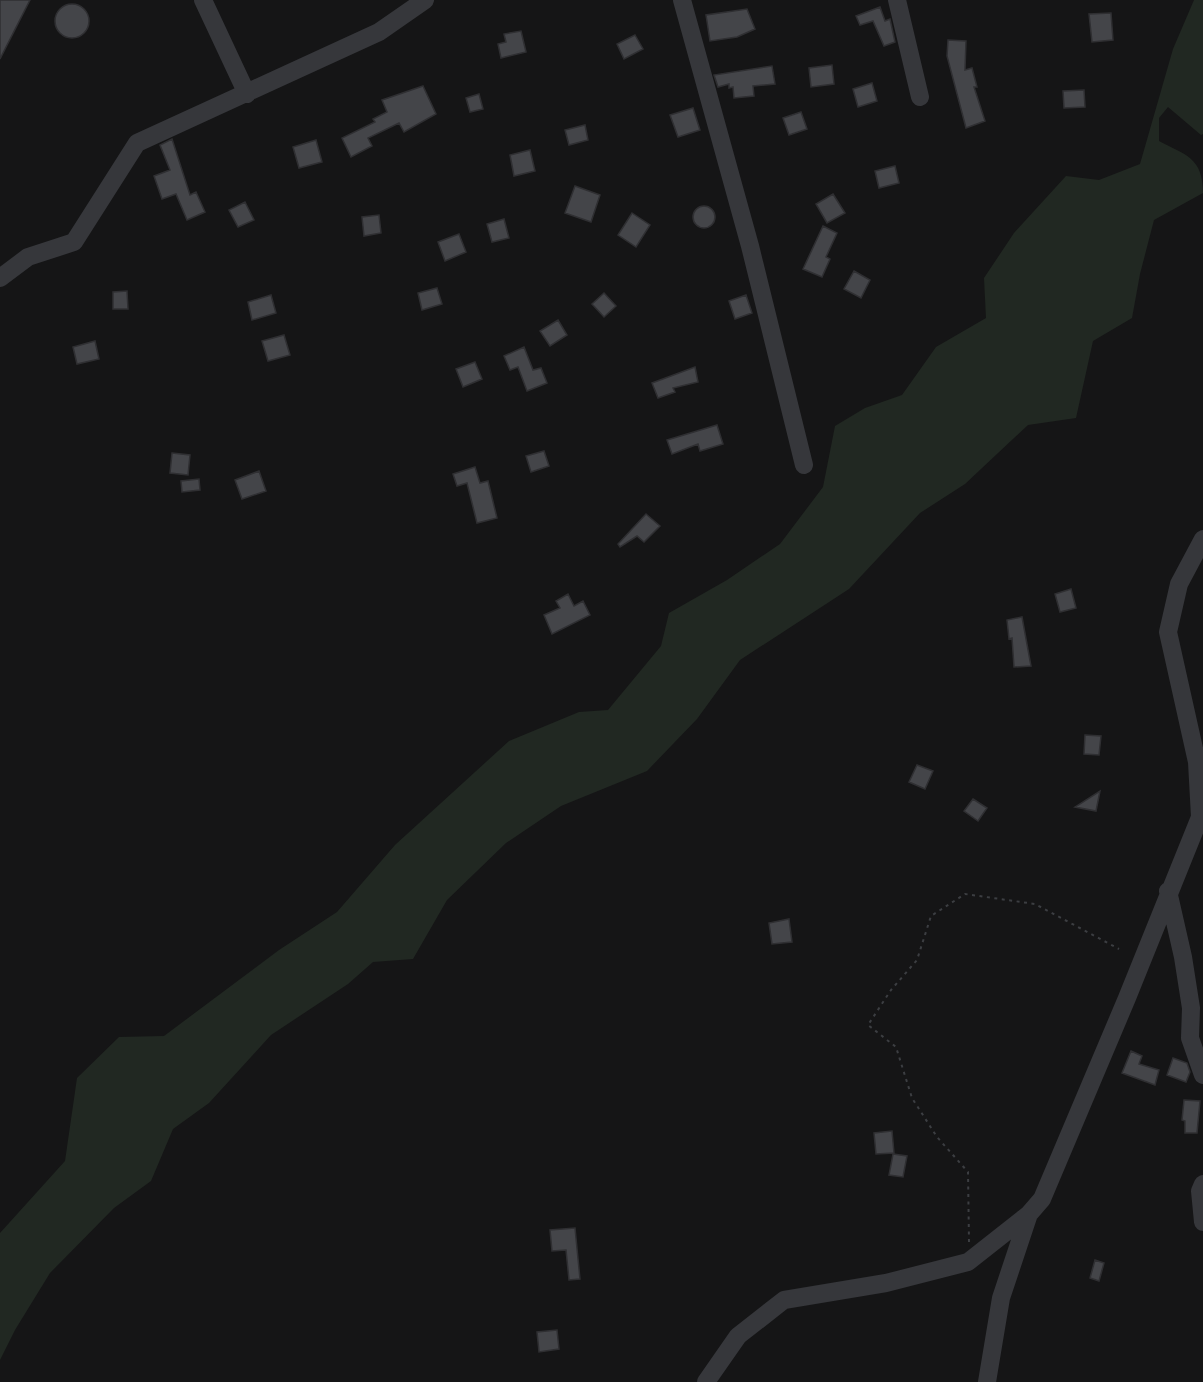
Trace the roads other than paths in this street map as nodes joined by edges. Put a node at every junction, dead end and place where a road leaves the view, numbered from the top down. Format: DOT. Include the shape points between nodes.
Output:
graph roads {
  1 [pos="203,0"];
  2 [pos="426,0"];
  3 [pos="682,0"];
  4 [pos="897,0"];
  5 [pos="247,94"];
  6 [pos="920,97"];
  7 [pos="0,278"];
  8 [pos="804,465"];
  9 [pos="1203,539"];
  10 [pos="1168,891"];
  11 [pos="1203,1075"];
  12 [pos="1203,1184"];
  13 [pos="1029,1214"];
  14 [pos="1203,1222"];
  15 [pos="706,1382"];
  16 [pos="987,1382"];
  1 -- 5 [label="street"];
  2 -- 5 [label="street" via="379,32"];
  3 -- 8 [label="street" via="750,246"];
  4 -- 6 [label="street"];
  5 -- 7 [label="street" via="137,143 74,242 28,256"];
  9 -- 10 [label="street" via="1179,584 1168,632 1197,762 1200,817"];
  10 -- 11 [label="street" via="1191,1008 1190,1038"];
  10 -- 13 [label="street" via="1042,1199"];
  12 -- 14 [label="street"];
  13 -- 15 [label="street" via="968,1262 886,1283 784,1300 738,1336"];
  13 -- 16 [label="street" via="1001,1298"];
}
